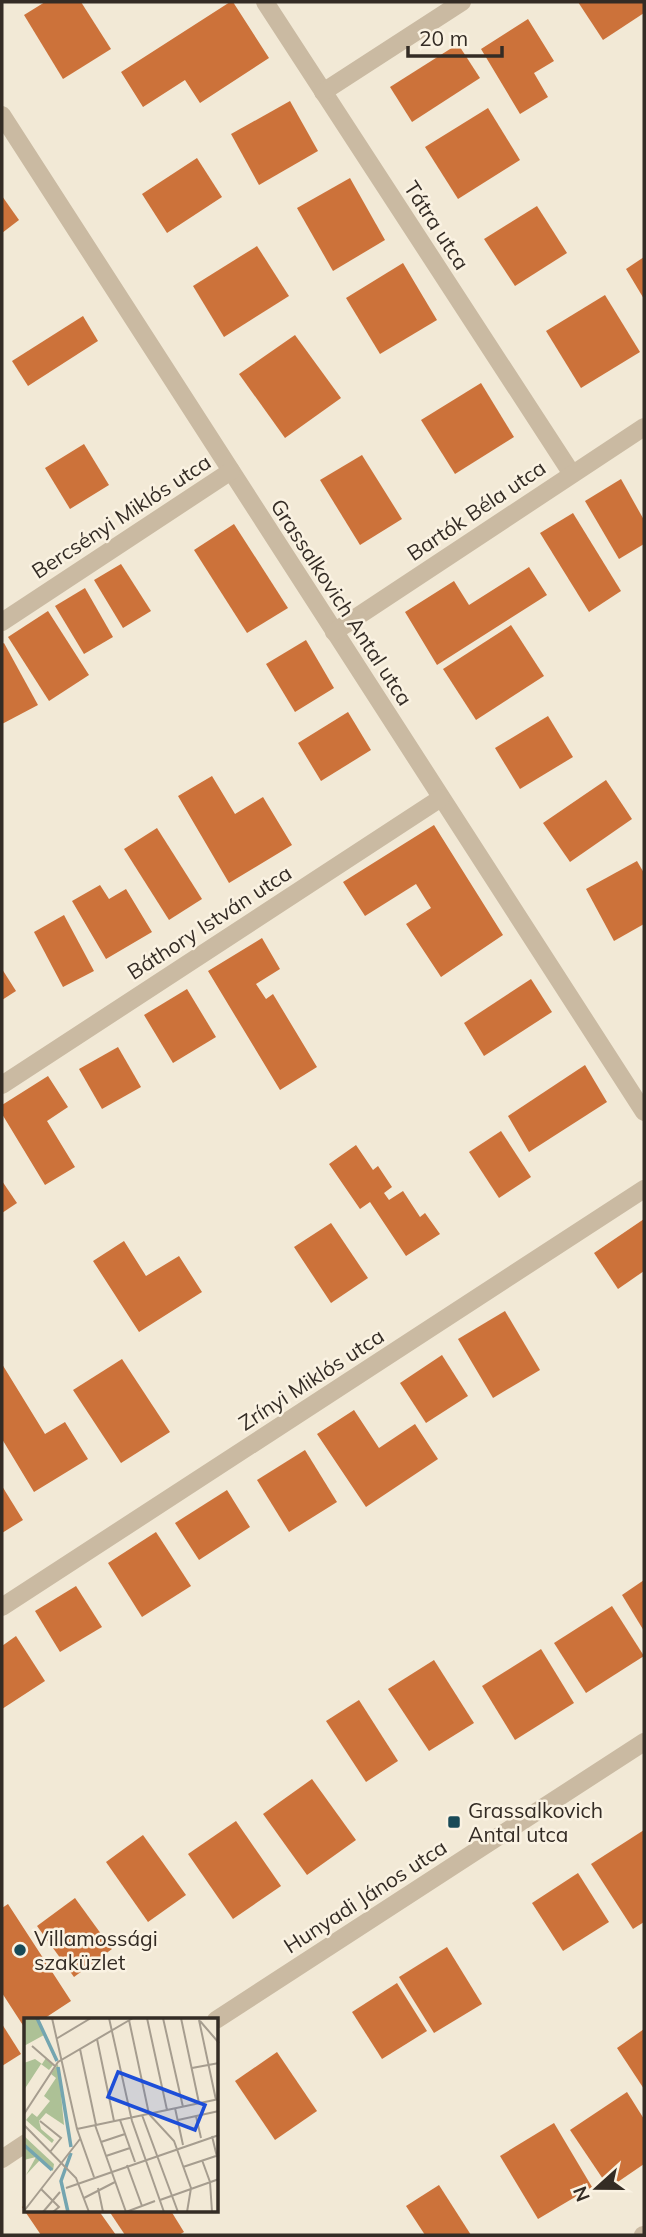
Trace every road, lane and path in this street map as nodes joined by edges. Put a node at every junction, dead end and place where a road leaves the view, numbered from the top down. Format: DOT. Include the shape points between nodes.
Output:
graph roads {
  1 [pos="265,2"];
  2 [pos="462,2"];
  3 [pos="323,92"];
  4 [pos="2,115"];
  5 [pos="7,134"];
  6 [pos="644,428"];
  7 [pos="231,471"];
  8 [pos="572,474"];
  9 [pos="2,622"];
  10 [pos="334,632"];
  11 [pos="441,798"];
  12 [pos="2,1085"];
  13 [pos="644,1112"];
  14 [pos="644,1189"];
  15 [pos="2,1607"];
  16 [pos="644,1742"];
  17 [pos="219,2018"];
  18 [pos="24,2144"];
  19 [pos="2,2159"];
  1 -- 3 [label="street, Tátra utca"];
  2 -- 3 [label="street"];
  3 -- 8 [label="street, Tátra utca"];
  4 -- 5 [label="street, Grassalkovich Antal utca"];
  5 -- 7 [label="street, Grassalkovich Antal utca"];
  6 -- 8 [label="street, Bartók Béla utca"];
  7 -- 9 [label="street, Bercsényi Miklós utca"];
  7 -- 10 [label="street, Grassalkovich Antal utca"];
  8 -- 10 [label="street, Bartók Béla utca"];
  10 -- 11 [label="street, Grassalkovich Antal utca"];
  11 -- 12 [label="street, Báthory István utca"];
  11 -- 13 [label="street, Grassalkovich Antal utca"];
  14 -- 15 [label="street, Zrínyi Miklós utca"];
  16 -- 17 [label="street, Hunyadi János utca"];
  18 -- 19 [label="street"];
}
